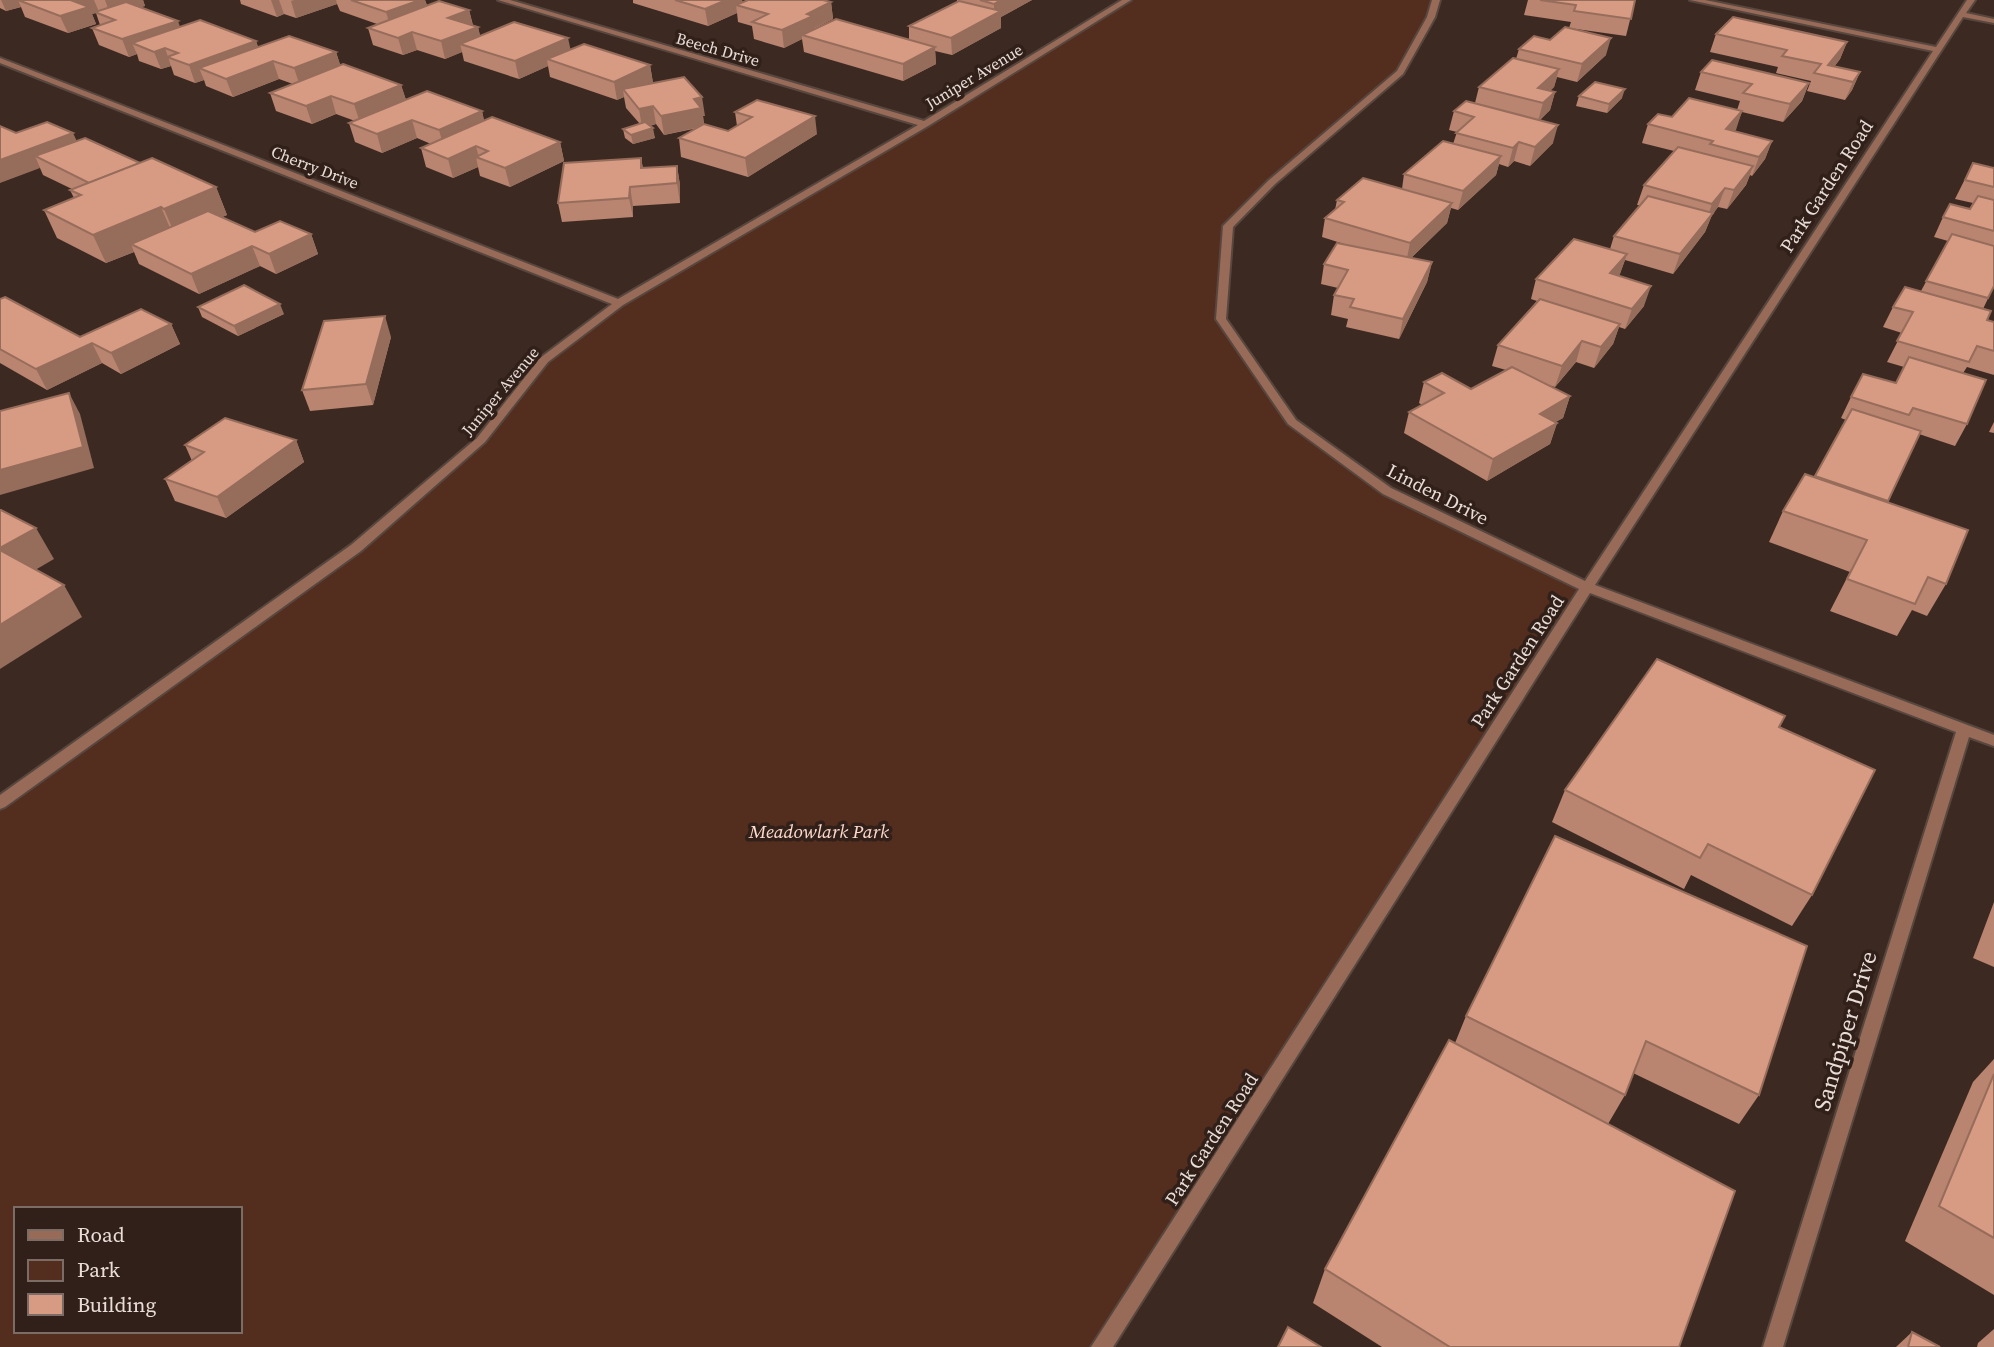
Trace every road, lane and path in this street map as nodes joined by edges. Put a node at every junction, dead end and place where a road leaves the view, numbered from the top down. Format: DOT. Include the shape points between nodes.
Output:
graph roads {
  1 [pos="502,0"];
  2 [pos="1128,0"];
  3 [pos="1436,0"];
  4 [pos="1694,0"];
  5 [pos="1971,0"];
  6 [pos="1962,15"];
  7 [pos="1994,21"];
  8 [pos="1938,50"];
  9 [pos="0,60"];
  10 [pos="925,124"];
  11 [pos="619,303"];
  12 [pos="1587,587"];
  13 [pos="1964,729"];
  14 [pos="1994,741"];
  15 [pos="0,803"];
  16 [pos="1101,1347"];
  17 [pos="1773,1347"];
  1 -- 10 [label="street, Beech Drive"];
  2 -- 10 [label="street, Juniper Avenue"];
  3 -- 12 [label="street, Linden Drive" via="1400,72 1272,181 1228,226 1221,319 1292,422 1387,491"];
  4 -- 8 [label="street"];
  5 -- 6 [label="street, Park Garden Road"];
  6 -- 7 [label="street"];
  6 -- 8 [label="street, Park Garden Road"];
  8 -- 12 [label="street, Park Garden Road"];
  9 -- 11 [label="street, Cherry Drive"];
  10 -- 11 [label="street, Juniper Avenue"];
  11 -- 15 [label="street, Juniper Avenue" via="544,360 481,440 356,548"];
  12 -- 13 [label="street, Linden Drive"];
  12 -- 16 [label="street, Park Garden Road"];
  13 -- 14 [label="street, Linden Drive"];
  13 -- 17 [label="street, Sandpiper Drive"];
}
